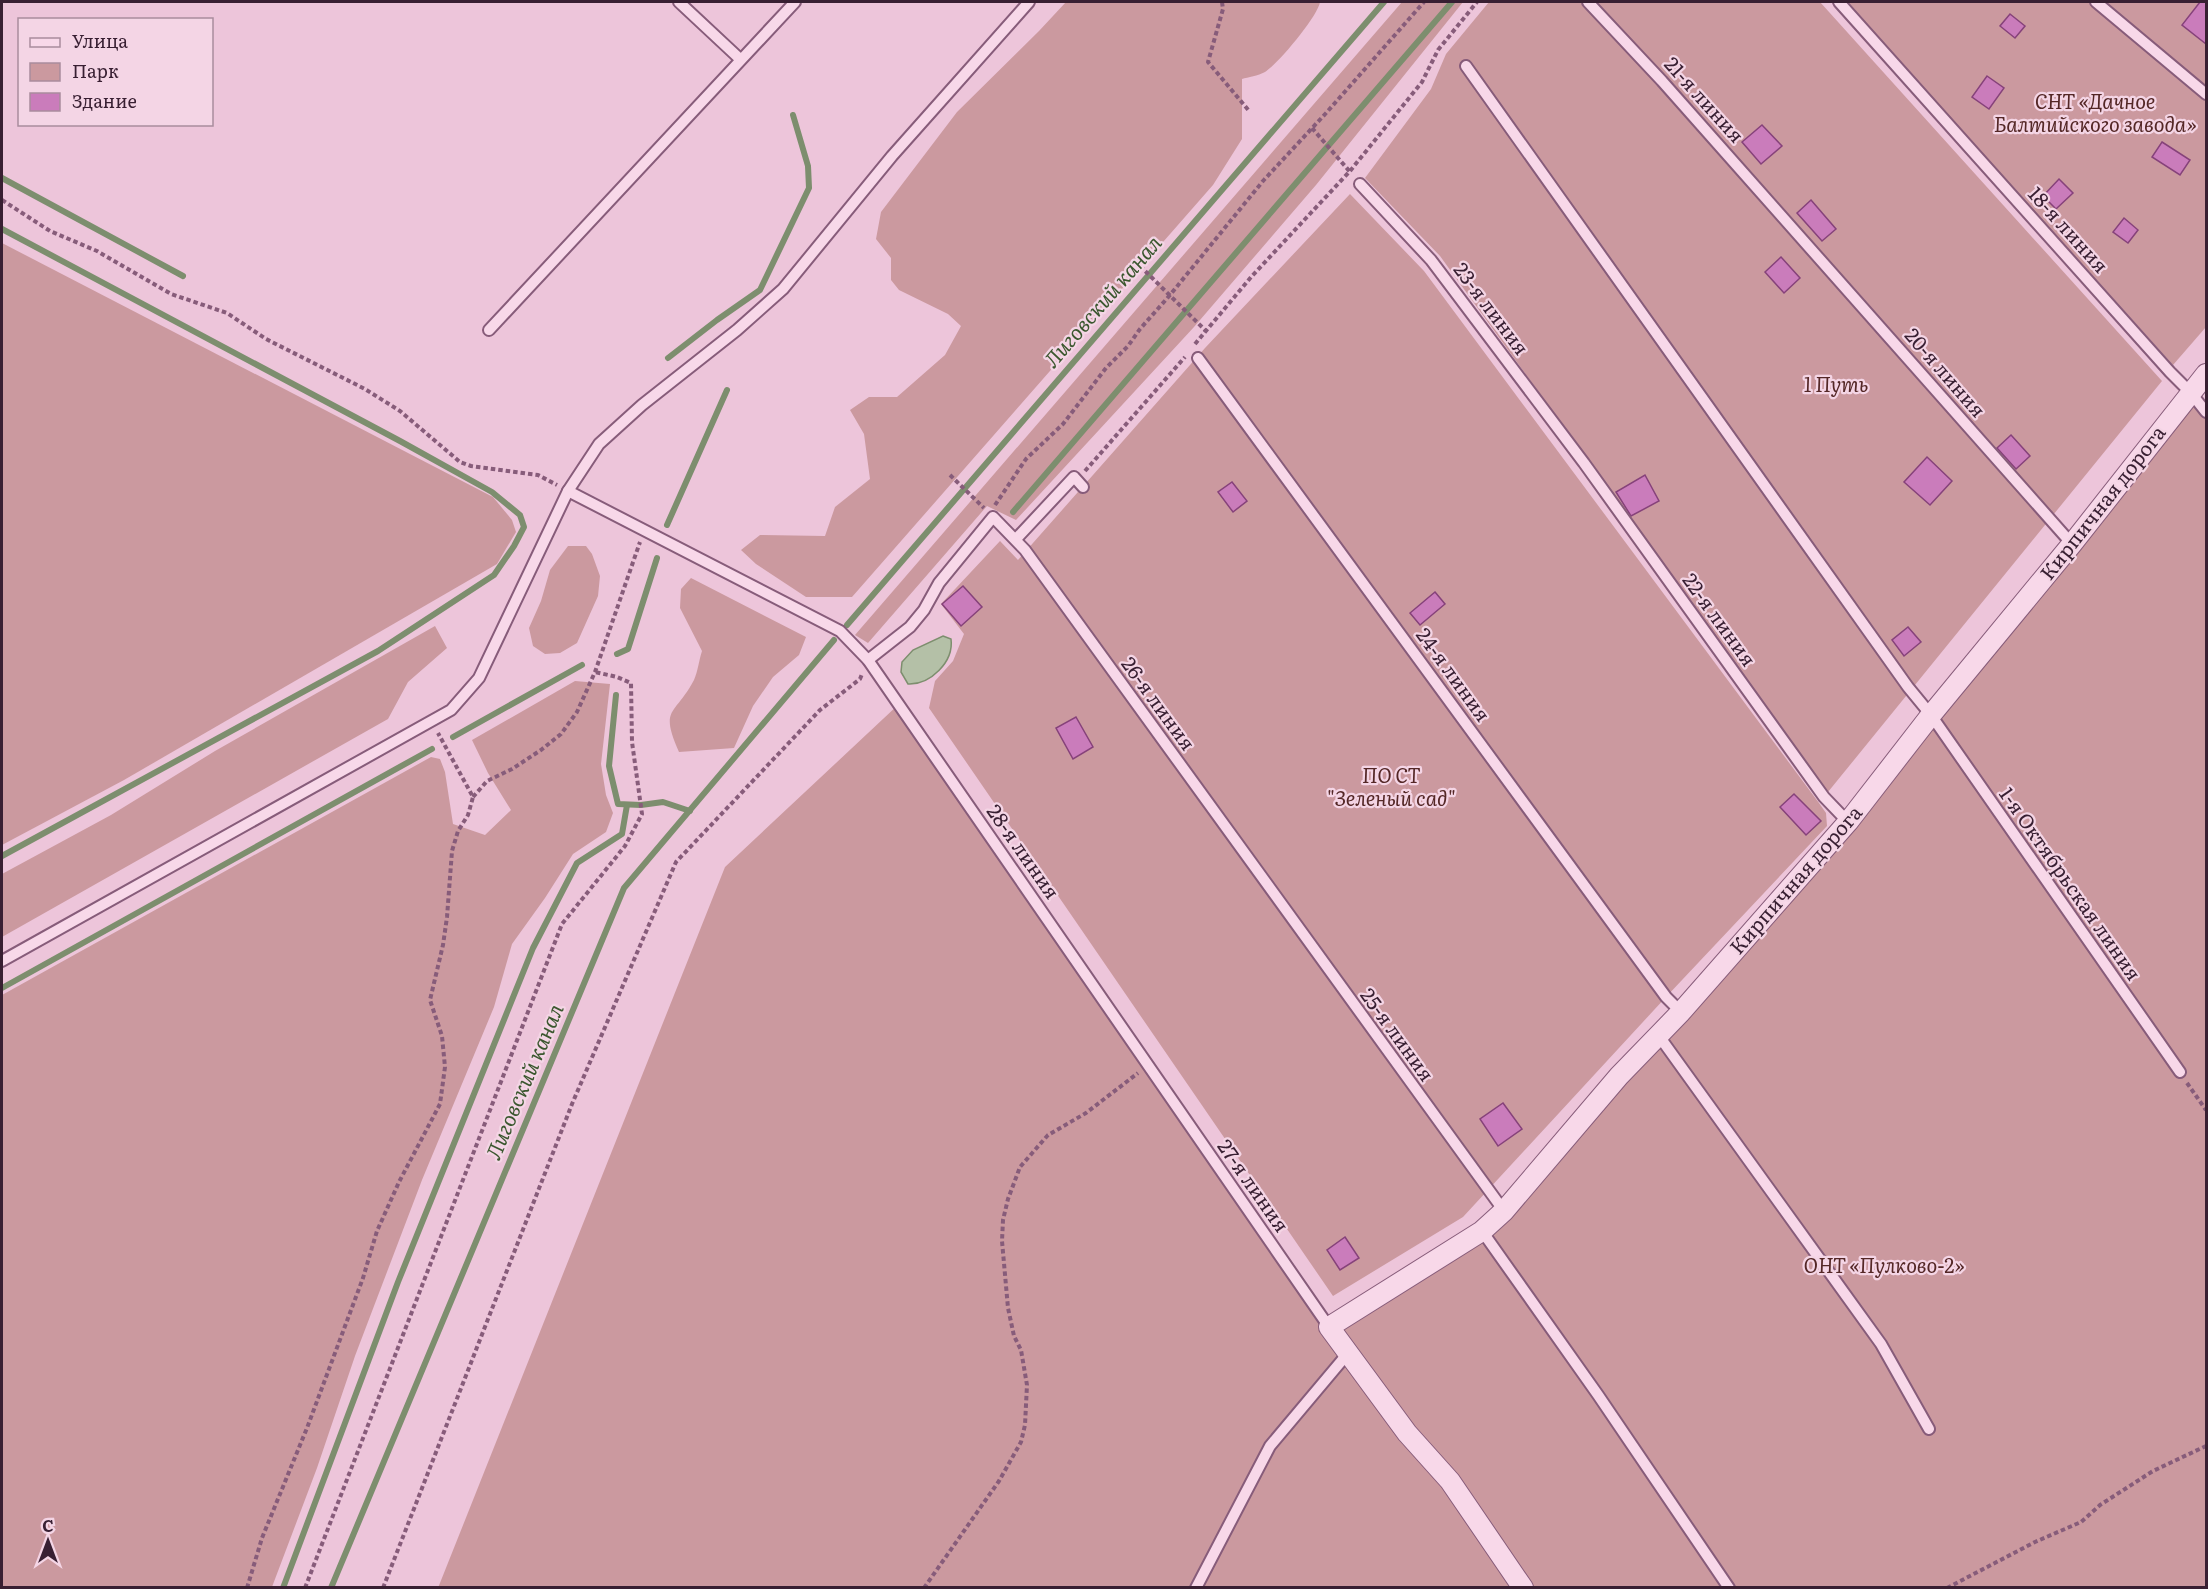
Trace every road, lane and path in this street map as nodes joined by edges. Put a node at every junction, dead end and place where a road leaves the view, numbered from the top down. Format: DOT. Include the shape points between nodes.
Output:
graph roads {
  1 [pos="679,2"];
  2 [pos="795,2"];
  3 [pos="1029,2"];
  4 [pos="1222,2"];
  5 [pos="1424,2"];
  6 [pos="1477,2"];
  7 [pos="1588,2"];
  8 [pos="1839,2"];
  9 [pos="2096,2"];
  10 [pos="740,59"];
  11 [pos="1466,66"];
  12 [pos="2206,94"];
  13 [pos="1250,112"];
  14 [pos="1312,129"];
  15 [pos="1343,164"];
  16 [pos="1360,184"];
  17 [pos="2,200"];
  18 [pos="1791,225"];
  19 [pos="1140,266"];
  20 [pos="1170,295"];
  21 [pos="489,330"];
  22 [pos="1206,331"];
  23 [pos="1198,358"];
  24 [pos="2206,374"];
  25 [pos="2191,393"];
  26 [pos="2206,412"];
  27 [pos="1584,463"];
  28 [pos="950,475"];
  29 [pos="1074,477"];
  30 [pos="1083,487"];
  31 [pos="568,492"];
  32 [pos="978,502"];
  33 [pos="993,517"];
  34 [pos="644,531"];
  35 [pos="1016,539"];
  36 [pos="2072,544"];
  37 [pos="868,660"];
  38 [pos="595,672"];
  39 [pos="1931,715"];
  40 [pos="432,721"];
  41 [pos="473,797"];
  42 [pos="1848,822"];
  43 [pos="1262,879"];
  44 [pos="2,961"];
  45 [pos="1681,1012"];
  46 [pos="1659,1036"];
  47 [pos="1148,1065"];
  48 [pos="2180,1072"];
  49 [pos="2206,1110"];
  50 [pos="1504,1211"];
  51 [pos="1482,1231"];
  52 [pos="1329,1327"];
  53 [pos="1349,1352"];
  54 [pos="1929,1429"];
  55 [pos="2206,1446"];
  56 [pos="247,1587"];
  57 [pos="305,1587"];
  58 [pos="383,1587"];
  59 [pos="924,1587"];
  60 [pos="1196,1587"];
  61 [pos="1523,1587"];
  62 [pos="1729,1587"];
  63 [pos="1947,1587"];
  1 -- 10 [label="lane"];
  2 -- 10 [label="lane"];
  3 -- 31 [label="lane" via="892,156 783,289 599,444"];
  4 -- 13 [label="path" via="1208,62"];
  5 -- 14 [label="path"];
  6 -- 22 [label="path" via="1438,50 1422,82 1350,171"];
  7 -- 18 [label="lane, 21-я линия"];
  8 -- 25 [label="lane, 18-я линия"];
  9 -- 12 [label="lane"];
  10 -- 21 [label="lane"];
  11 -- 39 [label="lane, 1-я Октябрьская линия"];
  14 -- 15 [label="path"];
  14 -- 20 [label="path" via="1263,181"];
  16 -- 27 [label="lane, 23-я линия" via="1431,260"];
  17 -- 31 [label="path" via="50,231 97,251 171,294 227,314 266,339 365,389 400,411 460,462 538,475"];
  18 -- 36 [label="lane, 20-я линия"];
  19 -- 20 [label="path"];
  20 -- 22 [label="path"];
  20 -- 33 [label="path" via="1063,424 1022,465 996,502"];
  22 -- 29 [label="path" via="1086,470"];
  23 -- 45 [label="lane, 24-я линия" via="1666,997"];
  24 -- 25 [label="street, Кирпичная дорога"];
  25 -- 26 [label="lane, 18-я линия"];
  25 -- 36 [label="street, Кирпичная дорога"];
  27 -- 42 [label="lane, 22-я линия" via="1824,797"];
  28 -- 32 [label="path"];
  29 -- 30 [label="lane"];
  29 -- 35 [label="lane"];
  31 -- 34 [label="lane, 28-я линия"];
  31 -- 40 [label="lane" via="479,678 451,711"];
  33 -- 35 [label="lane, 26-я линия"];
  33 -- 37 [label="lane" via="939,583 910,627"];
  34 -- 37 [label="lane, 28-я линия" via="840,631"];
  34 -- 38 [label="path"];
  35 -- 43 [label="lane, 26-я линия"];
  36 -- 39 [label="street, Кирпичная дорога"];
  37 -- 47 [label="lane, 28-я линия"];
  37 -- 58 [label="path" via="860,679 820,711 676,862 572,1104"];
  38 -- 41 [label="path" via="577,712 561,734 512,769 487,781"];
  38 -- 57 [label="path" via="631,683 632,742 642,814 626,846 562,924"];
  39 -- 42 [label="street, Кирпичная дорога"];
  39 -- 48 [label="lane, 1-я Октябрьская линия"];
  40 -- 41 [label="path"];
  40 -- 44 [label="lane"];
  41 -- 56 [label="path" via="452,851 446,926 430,999 442,1036 446,1067 441,1104 377,1231"];
  42 -- 45 [label="street, Кирпичная дорога"];
  43 -- 50 [label="lane, 25-я линия"];
  45 -- 46 [label="street, Кирпичная дорога"];
  46 -- 50 [label="street, Кирпичная дорога" via="1619,1076"];
  46 -- 54 [label="lane" via="1881,1344"];
  47 -- 52 [label="lane, 27-я линия"];
  47 -- 59 [label="path" via="1086,1113 1048,1135 1020,1167 1008,1199 1002,1241 1008,1308 1027,1385 1021,1442 999,1481"];
  48 -- 49 [label="path"];
  50 -- 51 [label="street, Кирпичная дорога"];
  51 -- 52 [label="street, Кирпичная дорога"];
  51 -- 62 [label="lane"];
  52 -- 53 [label="street"];
  53 -- 60 [label="lane" via="1270,1446"];
  53 -- 61 [label="street" via="1407,1432 1450,1481"];
  55 -- 63 [label="path" via="2153,1471 2100,1504 2081,1522"];
}
